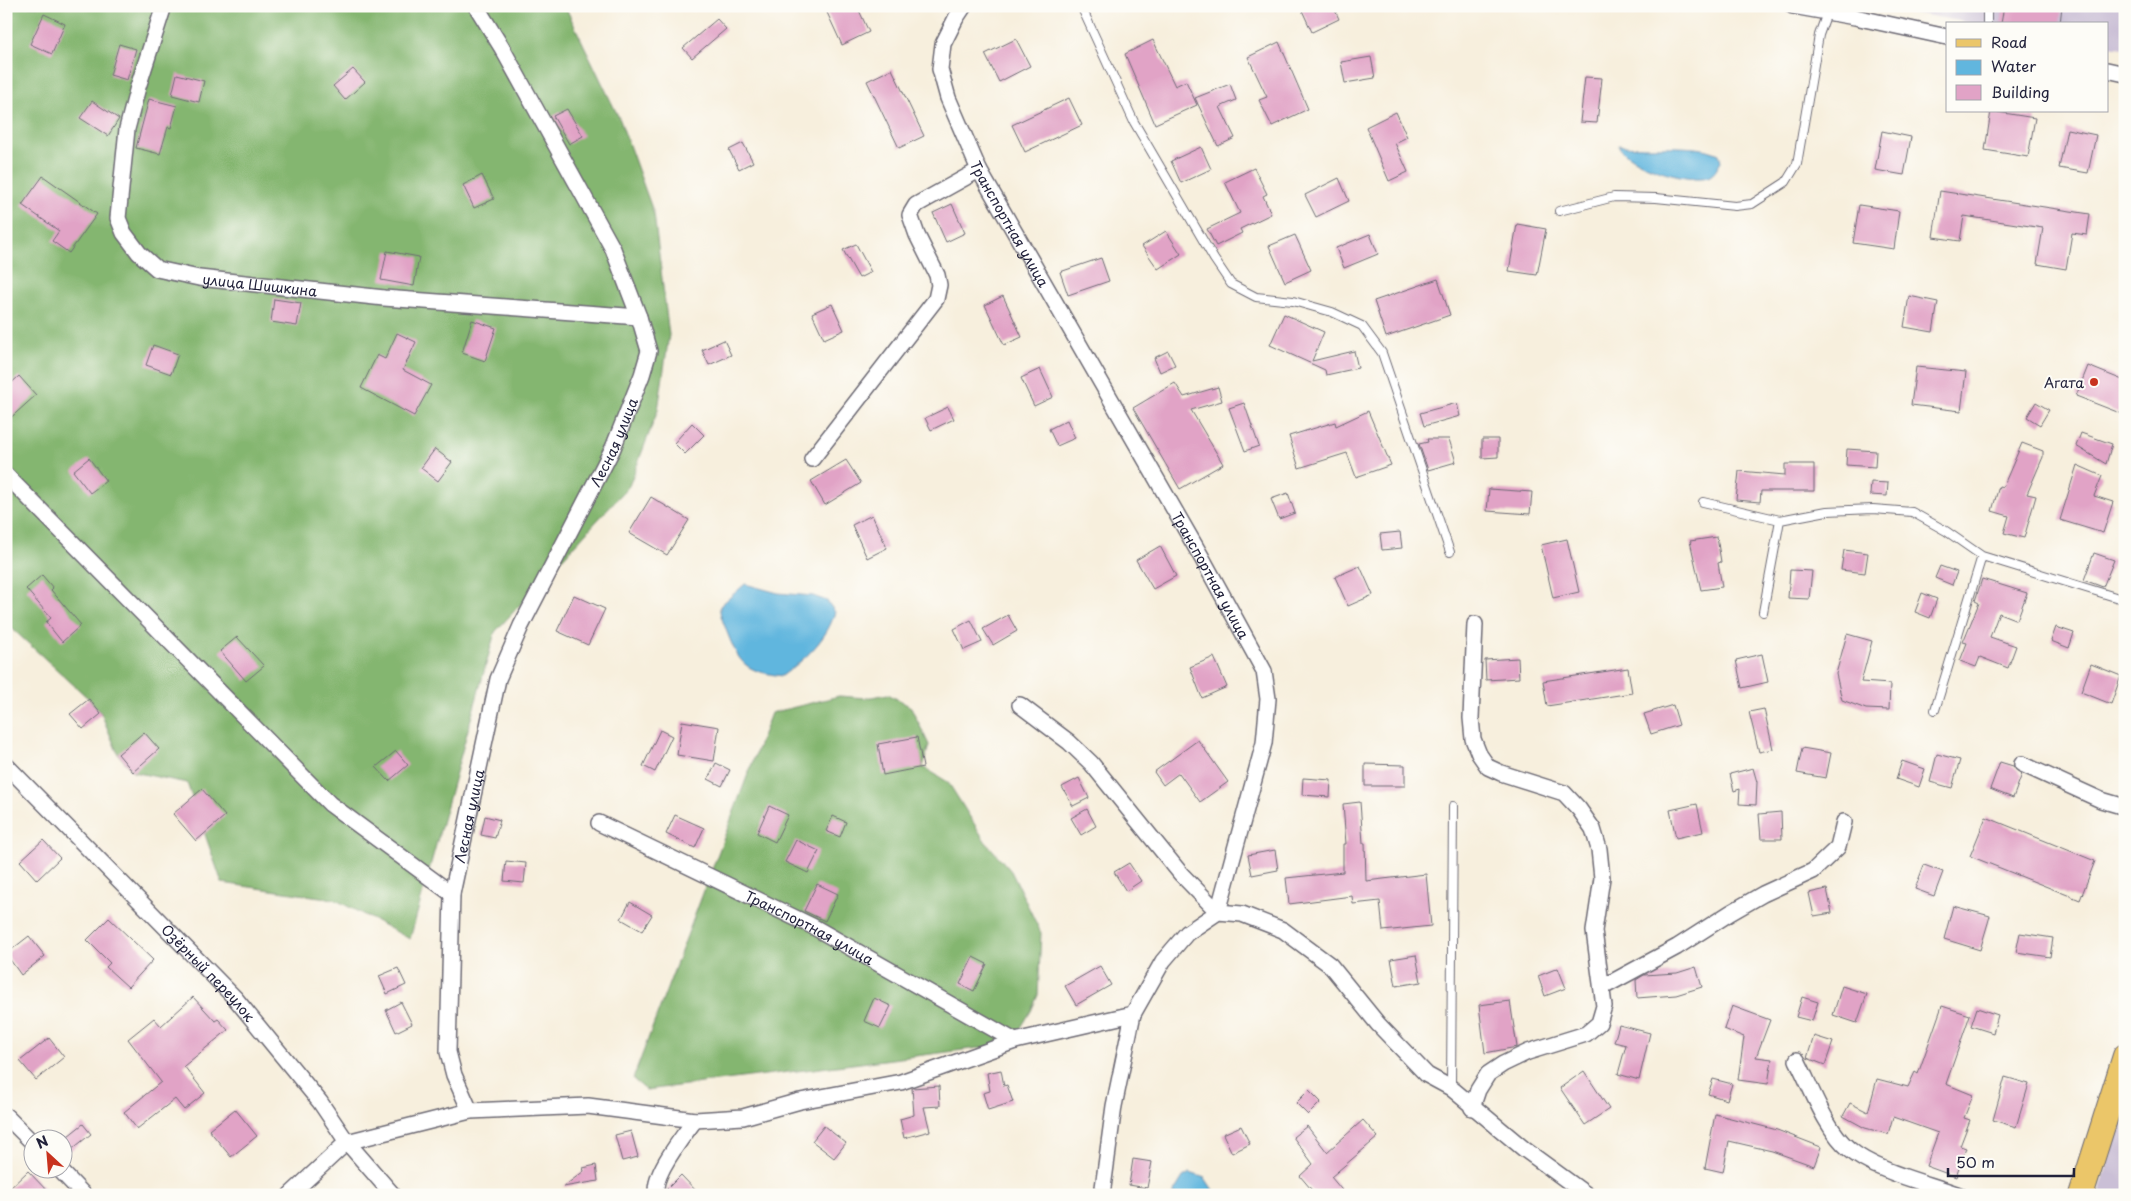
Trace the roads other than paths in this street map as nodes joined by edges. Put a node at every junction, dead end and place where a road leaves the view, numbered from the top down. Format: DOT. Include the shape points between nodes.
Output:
graph roads {
  1 [pos="476,6"];
  2 [pos="964,6"];
  3 [pos="1081,6"];
  4 [pos="1793,6"];
  5 [pos="1987,6"];
  6 [pos="1829,9"];
  7 [pos="162,12"];
  8 [pos="1987,22"];
  9 [pos="1946,37"];
  10 [pos="2108,70"];
  11 [pos="2125,74"];
  12 [pos="979,170"];
  13 [pos="1558,211"];
  14 [pos="639,317"];
  15 [pos="812,459"];
  16 [pos="6,475"];
  17 [pos="1704,502"];
  18 [pos="1780,520"];
  19 [pos="1450,552"];
  20 [pos="1982,556"];
  21 [pos="2125,600"];
  22 [pos="1764,612"];
  23 [pos="1475,624"];
  24 [pos="1020,705"];
  25 [pos="1935,710"];
  26 [pos="2022,764"];
  27 [pos="6,765"];
  28 [pos="1453,806"];
  29 [pos="2125,807"];
  30 [pos="1844,822"];
  31 [pos="599,823"];
  32 [pos="452,894"];
  33 [pos="1218,912"];
  34 [pos="1603,986"];
  35 [pos="1133,1014"];
  36 [pos="1015,1041"];
  37 [pos="2125,1056"];
  38 [pos="1797,1060"];
  39 [pos="1451,1088"];
  40 [pos="1472,1108"];
  41 [pos="470,1111"];
  42 [pos="6,1116"];
  43 [pos="695,1120"];
  44 [pos="22,1132"];
  45 [pos="347,1142"];
  46 [pos="68,1178"];
  47 [pos="84,1195"];
  48 [pos="290,1195"];
  49 [pos="393,1195"];
  50 [pos="657,1195"];
  51 [pos="1102,1195"];
  52 [pos="1588,1195"];
  53 [pos="1959,1195"];
  54 [pos="2081,1195"];
  1 -- 14 [label="street, Лесная улица" via="613,249"];
  2 -- 12 [label="street, Транспортная улица" via="943,44 940,70 948,98"];
  3 -- 19 [label="lane" via="1134,122 1231,284 1256,297 1293,300 1332,312 1362,326 1382,353"];
  4 -- 6 [label="street"];
  5 -- 8 [label="lane"];
  6 -- 9 [label="street"];
  6 -- 13 [label="lane" via="1819,35 1797,164 1786,182 1752,204 1735,206 1614,197"];
  7 -- 14 [label="street, улица Шишкина" via="127,129 118,218 129,240 157,269 199,278 384,298"];
  10 -- 11 [label="street"];
  12 -- 15 [label="street" via="916,205 910,215 937,275 936,299"];
  12 -- 33 [label="street, Транспортная улица" via="1264,671 1268,699 1264,743"];
  14 -- 32 [label="street, Лесная улица" via="649,351 642,375 613,448 521,626 498,679"];
  16 -- 32 [label="street" via="330,804"];
  17 -- 18 [label="lane"];
  18 -- 20 [label="lane" via="1827,511 1873,508 1912,512"];
  18 -- 22 [label="lane"];
  20 -- 21 [label="lane"];
  20 -- 25 [label="lane"];
  23 -- 34 [label="street" via="1471,718 1479,754 1488,767 1501,773 1564,793 1593,828 1602,878 1594,931"];
  24 -- 33 [label="street" via="1069,742 1090,763 1182,874"];
  26 -- 29 [label="street" via="2101,800"];
  27 -- 45 [label="street, Озёрный переулок" via="236,998 320,1102"];
  28 -- 39 [label="lane"];
  30 -- 34 [label="street" via="1838,847 1812,871 1754,899 1677,947"];
  31 -- 36 [label="street, Транспортная улица" via="812,926"];
  32 -- 41 [label="street, Лесная улица" via="448,1052"];
  33 -- 35 [label="street" via="1186,932 1163,961"];
  33 -- 39 [label="street" via="1242,914 1283,930 1330,965 1378,1024 1427,1075"];
  34 -- 40 [label="street" via="1604,1006 1599,1023 1586,1034 1528,1052 1488,1074"];
  35 -- 36 [label="street"];
  35 -- 51 [label="street" via="1114,1106"];
  36 -- 43 [label="street" via="901,1082 743,1117"];
  37 -- 54 [label="main road"];
  38 -- 53 [label="street" via="1833,1130 1849,1149 1872,1164"];
  39 -- 40 [label="street"];
  40 -- 52 [label="street"];
  41 -- 43 [label="street" via="588,1106"];
  41 -- 45 [label="street"];
  42 -- 44 [label="street"];
  43 -- 50 [label="street" via="658,1177"];
  45 -- 48 [label="street"];
  45 -- 49 [label="street, Озёрный переулок"];
  46 -- 47 [label="street"];
}
